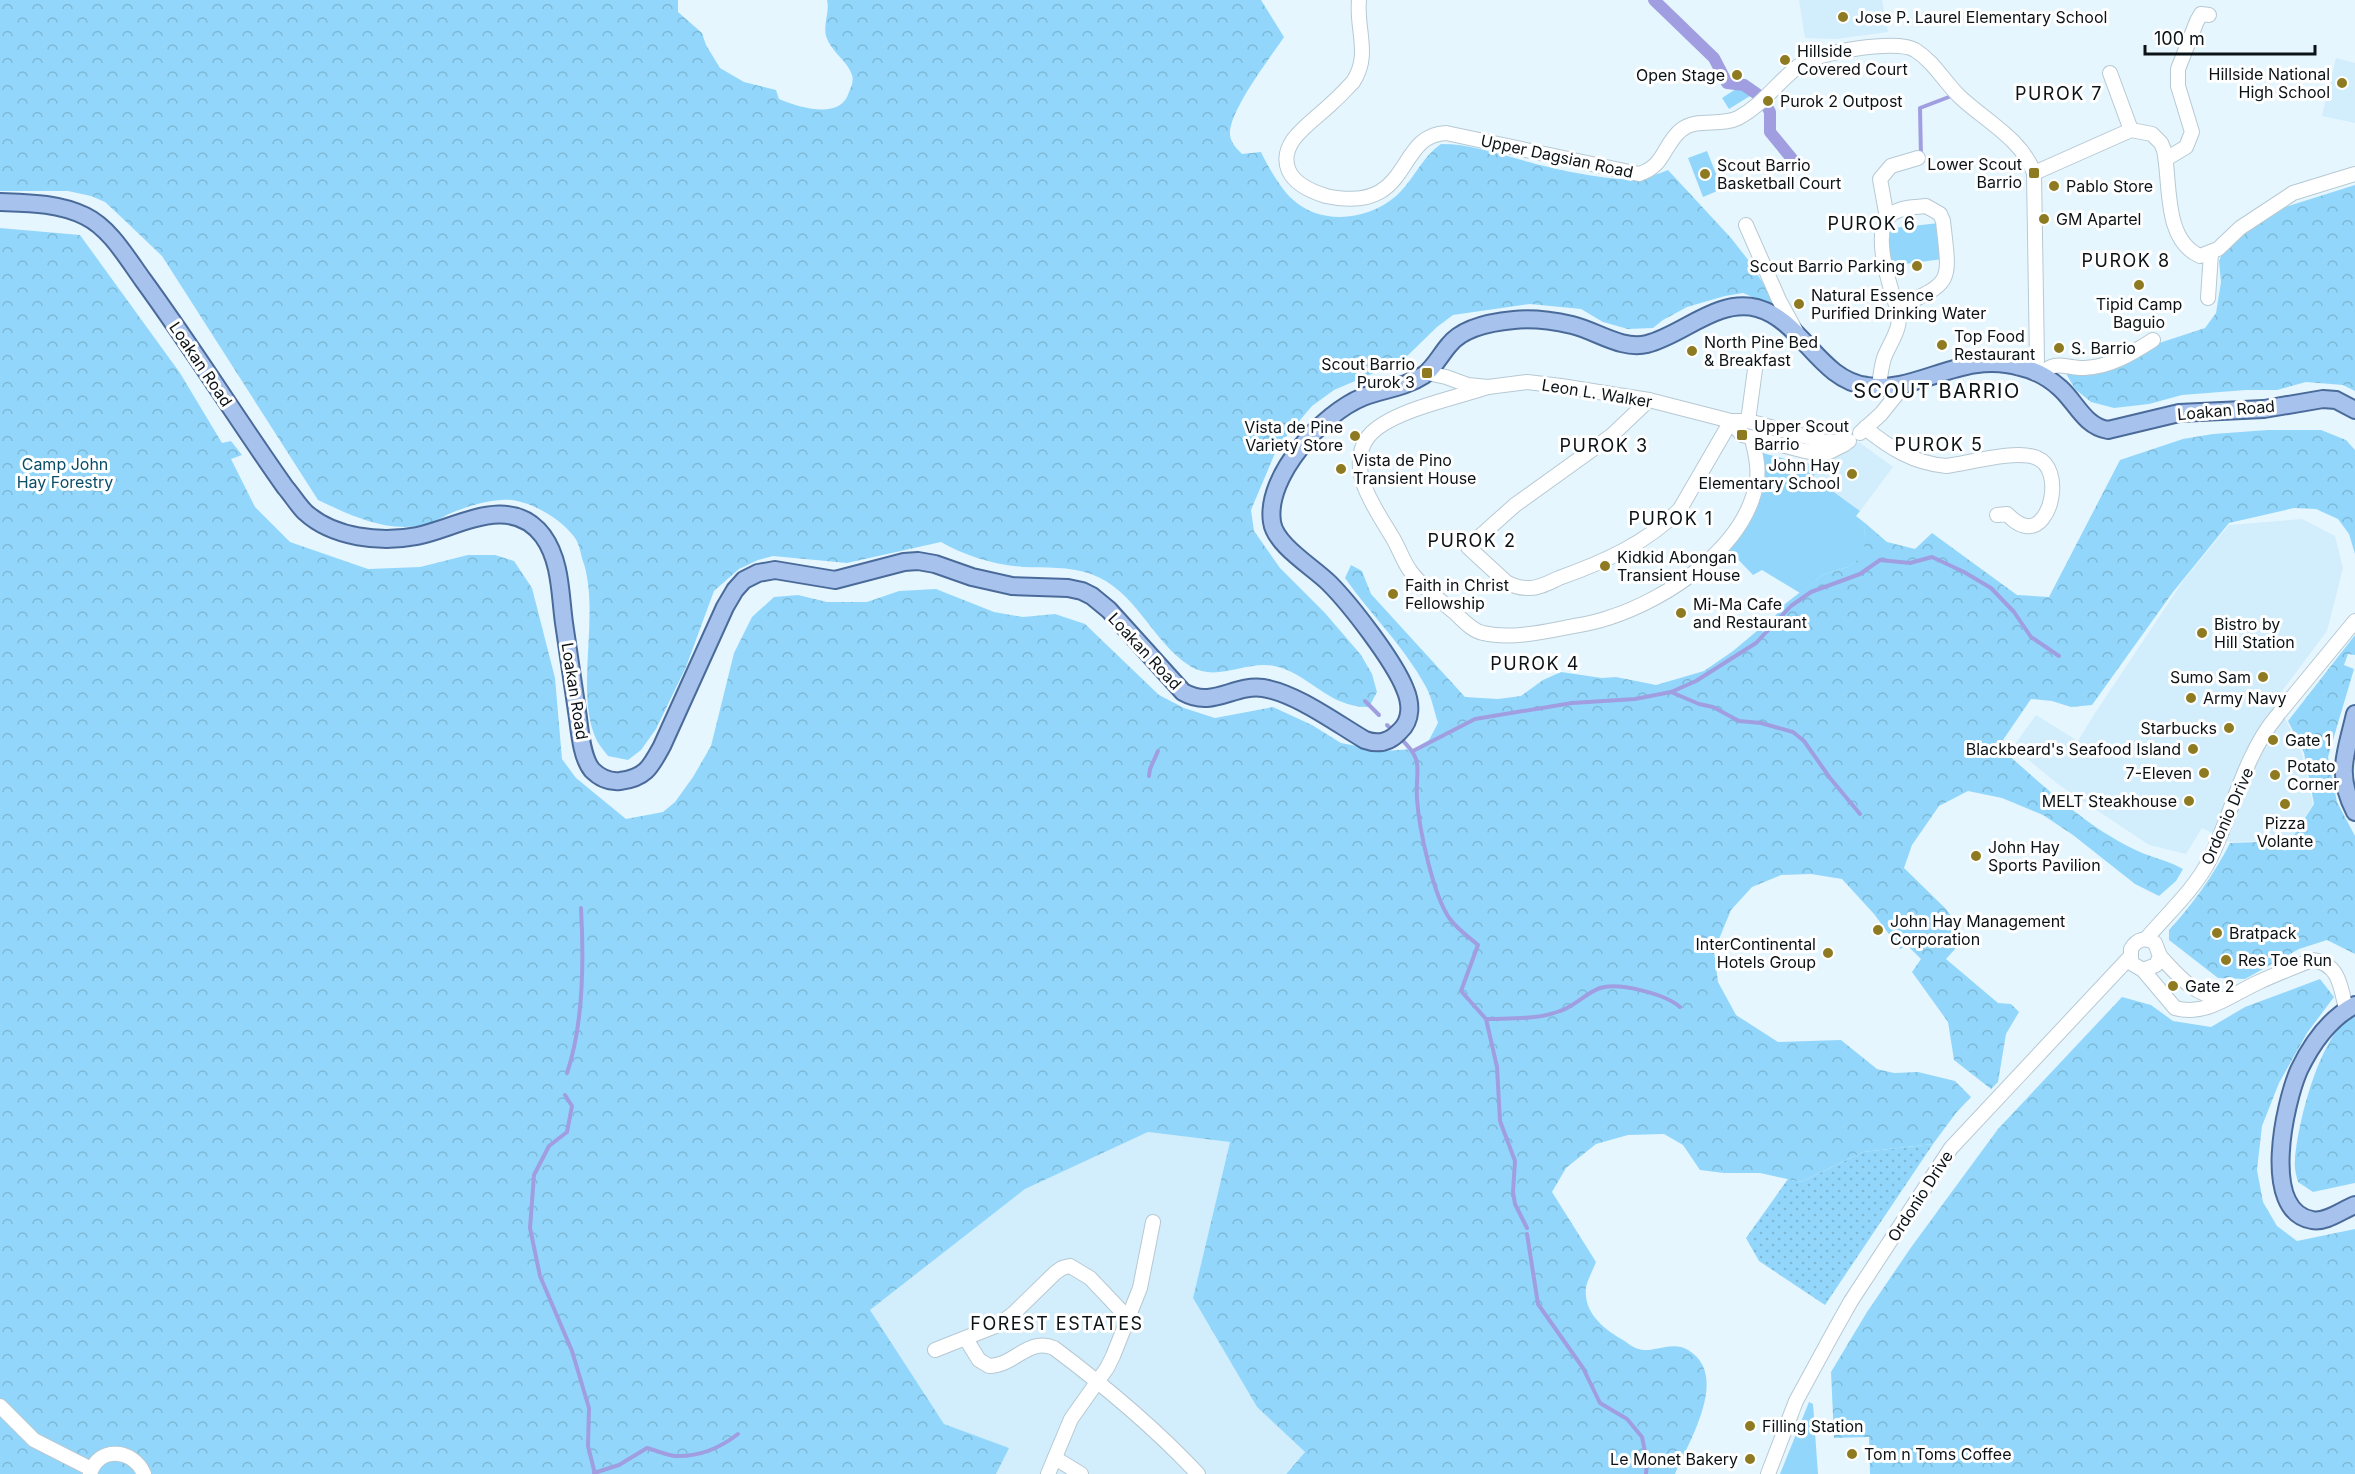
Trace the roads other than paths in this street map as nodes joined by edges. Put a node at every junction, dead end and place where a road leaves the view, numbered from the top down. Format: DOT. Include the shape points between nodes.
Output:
graph roads {
  1 [pos="1359,0"];
  2 [pos="2209,15"];
  3 [pos="2110,74"];
  4 [pos="2131,130"];
  5 [pos="1918,158"];
  6 [pos="2166,159"];
  7 [pos="2034,173"];
  8 [pos="2355,174"];
  9 [pos="0,202"];
  10 [pos="1887,218"];
  11 [pos="1746,225"];
  12 [pos="2211,253"];
  13 [pos="2208,298"];
  14 [pos="1896,308"];
  15 [pos="1798,335"];
  16 [pos="2153,340"];
  17 [pos="1756,362"];
  18 [pos="1427,373"];
  19 [pos="2038,374"];
  20 [pos="1905,384"];
  21 [pos="1488,387"];
  22 [pos="1879,387"];
  23 [pos="1648,400"];
  24 [pos="2355,410"];
  25 [pos="1731,421"];
  26 [pos="1748,421"];
  27 [pos="1865,428"];
  28 [pos="1752,439"];
  29 [pos="1849,441"];
  30 [pos="1997,515"];
  31 [pos="2355,621"];
  32 [pos="2355,714"];
  33 [pos="2355,812"];
  34 [pos="2146,939"];
  35 [pos="2160,956"];
  36 [pos="2129,958"];
  37 [pos="2143,970"];
  38 [pos="2229,999"];
  39 [pos="2350,1007"];
  40 [pos="2355,1205"];
  41 [pos="1153,1222"];
  42 [pos="1127,1317"];
  43 [pos="966,1339"];
  44 [pos="935,1350"];
  45 [pos="1098,1381"];
  46 [pos="0,1406"];
  47 [pos="1055,1458"];
  48 [pos="91,1471"];
  49 [pos="144,1474"];
  50 [pos="1048,1474"];
  51 [pos="1081,1474"];
  52 [pos="1198,1474"];
  53 [pos="1768,1474"];
  1 -- 7 [label="street, Upper Dagsian Road" via="1362,65 1358,74 1306,125 1287,150 1289,171 1304,186 1321,194 1356,199 1382,192 1425,139 1438,133 1639,174 1651,171 1673,138 1687,126 1736,119 1758,105 1801,64 1820,56 1887,44 1914,49 1927,60 1958,95 2022,151"];
  2 -- 6 [label="street" via="2201,14 2178,69 2178,86 2192,132 2186,147"];
  3 -- 4 [label="street"];
  4 -- 6 [label="street" via="2157,137"];
  4 -- 7 [label="street"];
  5 -- 10 [label="street" via="1891,166 1880,179"];
  6 -- 12 [label="street" via="2179,238 2199,256"];
  7 -- 19 [label="street"];
  8 -- 12 [label="street" via="2294,193 2240,228"];
  9 -- 18 [label="main road, Loakan Road" via="66,209 87,216 100,226 162,306 285,487 305,512 323,524 357,536 391,539 418,536 485,515 504,514 518,518 542,535 556,566 580,738 591,768 611,781 634,779 651,766 725,607 744,580 775,570 836,580 904,562 935,564 1011,586 1082,591 1109,610 1183,692 1193,698 1261,688 1288,696 1365,740 1382,743 1396,735 1408,718 1406,691 1360,620 1330,584 1281,540 1272,525 1272,513 1280,479 1306,439 1330,416 1364,397 1400,388"];
  10 -- 14 [label="street" via="1882,241"];
  10 -- 14 [label="street" via="1900,210 1926,206 1940,214 1948,265 1942,284"];
  11 -- 15 [label="street"];
  12 -- 13 [label="street"];
  14 -- 22 [label="street" via="1896,332 1881,369"];
  15 -- 18 [label="main road, Loakan Road" via="1774,315 1744,306 1705,317 1646,344 1627,345 1573,325 1515,320 1456,336"];
  15 -- 22 [label="main road, Loakan Road" via="1846,379"];
  16 -- 19 [label="street" via="2127,357 2107,364 2082,368 2053,365"];
  17 -- 26 [label="street"];
  18 -- 21 [label="street, Leon L. Walker"];
  19 -- 20 [label="main road, Loakan Road" via="2017,366 1982,363"];
  19 -- 24 [label="main road, Loakan Road" via="2061,388 2093,424 2108,430 2179,413 2264,409 2324,399 2336,400"];
  20 -- 22 [label="main road, Loakan Road"];
  20 -- 27 [label="street, Leon L. Walker"];
  21 -- 23 [label="street, Leon L. Walker" via="1527,382"];
  21 -- 28 [label="street" via="1423,407 1377,427 1364,444 1360,464 1367,492 1409,570 1481,633 1545,633 1610,618 1682,582 1725,545 1747,509 1758,472"];
  23 -- 25 [label="street, Leon L. Walker"];
  23 -- 25 [label="street" via="1611,436 1515,505 1468,547 1506,582 1531,589 1613,557 1638,543 1680,509"];
  25 -- 26 [label="street, Leon L. Walker"];
  25 -- 28 [label="street, Leon L. Walker" via="1742,435"];
  26 -- 29 [label="street, Leon L. Walker" via="1826,442"];
  27 -- 29 [label="street, Leon L. Walker"];
  27 -- 30 [label="street" via="1902,455 1935,465 2019,455 2046,463 2053,484 2042,518 2028,527 2007,514"];
  28 -- 29 [label="street, Leon L. Walker" via="1818,453 1829,452"];
  31 -- 34 [label="street, Ordonio Drive" via="2278,714 2256,749 2208,862"];
  32 -- 33 [label="main road" via="2342,771"];
  34 -- 35 [label="street" via="2158,947"];
  34 -- 36 [label="street, Ordonio Drive" via="2133,945"];
  35 -- 37 [label="street" via="2152,968"];
  35 -- 38 [label="street" via="2179,978 2202,995"];
  36 -- 37 [label="street"];
  36 -- 53 [label="street, Ordonio Drive" via="1951,1148 1833,1333 1796,1401"];
  37 -- 38 [label="street" via="2175,1008 2195,1011"];
  38 -- 39 [label="street" via="2312,960 2335,971"];
  39 -- 40 [label="main road" via="2320,1036 2298,1071 2284,1122 2281,1168 2290,1204 2305,1218 2326,1219"];
  41 -- 42 [label="street" via="1144,1270"];
  42 -- 43 [label="street" via="1090,1278 1070,1266 1054,1273 998,1325"];
  42 -- 45 [label="street" via="1113,1356"];
  43 -- 44 [label="street"];
  43 -- 45 [label="street" via="979,1360 989,1366 999,1365 1029,1347 1046,1344"];
  45 -- 47 [label="street" via="1071,1419"];
  45 -- 52 [label="street" via="1149,1424"];
  46 -- 48 [label="street" via="34,1440"];
  47 -- 50 [label="street"];
  47 -- 51 [label="street"];
  48 -- 49 [label="street" via="97,1461 115,1453 134,1459"];
}
